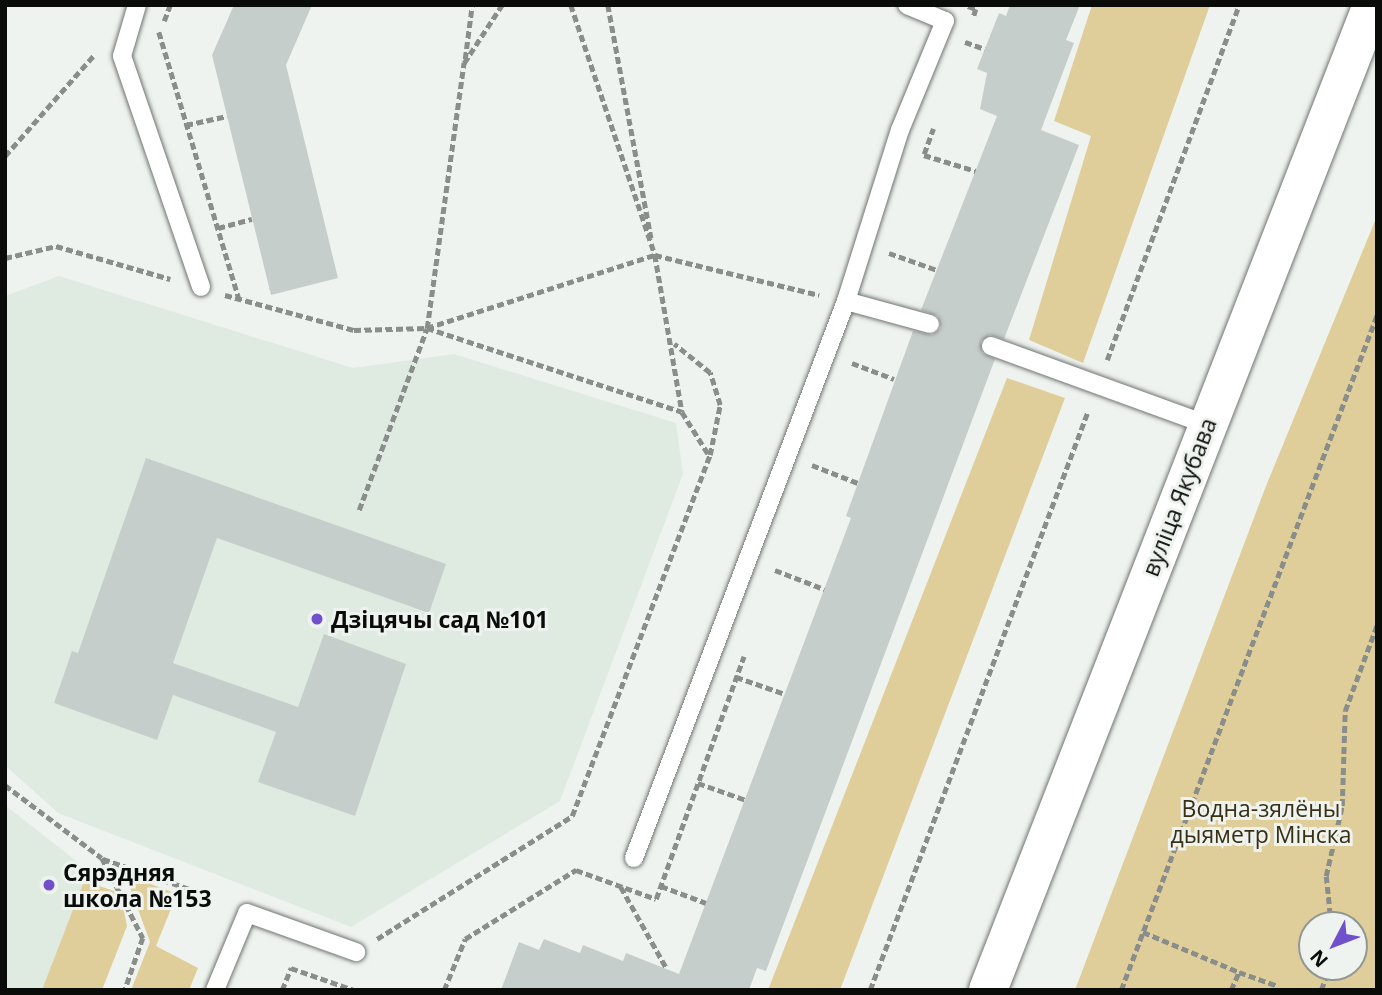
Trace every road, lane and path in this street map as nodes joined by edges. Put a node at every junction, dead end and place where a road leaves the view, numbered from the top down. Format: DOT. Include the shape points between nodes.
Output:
graph roads {
  1 [pos="170,5"];
  2 [pos="472,5"];
  3 [pos="502,5"];
  4 [pos="571,5"];
  5 [pos="608,5"];
  6 [pos="907,5"];
  7 [pos="1239,5"];
  8 [pos="1372,5"];
  9 [pos="136,6"];
  10 [pos="965,41"];
  11 [pos="985,49"];
  12 [pos="464,63"];
  13 [pos="227,116"];
  14 [pos="186,125"];
  15 [pos="924,155"];
  16 [pos="5,156"];
  17 [pos="976,171"];
  18 [pos="252,219"];
  19 [pos="218,228"];
  20 [pos="889,253"];
  21 [pos="654,255"];
  22 [pos="5,258"];
  23 [pos="937,270"];
  24 [pos="201,287"];
  25 [pos="240,299"];
  26 [pos="846,301"];
  27 [pos="1377,315"];
  28 [pos="930,324"];
  29 [pos="427,328"];
  30 [pos="674,344"];
  31 [pos="991,346"];
  32 [pos="849,362"];
  33 [pos="894,379"];
  34 [pos="1098,385"];
  35 [pos="682,412"];
  36 [pos="1208,425"];
  37 [pos="710,456"];
  38 [pos="812,466"];
  39 [pos="858,483"];
  40 [pos="359,510"];
  41 [pos="775,570"];
  42 [pos="824,589"];
  43 [pos="1377,625"];
  44 [pos="736,677"];
  45 [pos="785,694"];
  46 [pos="698,783"];
  47 [pos="5,785"];
  48 [pos="746,800"];
  49 [pos="102,858"];
  50 [pos="634,858"];
  51 [pos="621,886"];
  52 [pos="661,886"];
  53 [pos="201,893"];
  54 [pos="706,903"];
  55 [pos="1330,911"];
  56 [pos="1143,932"];
  57 [pos="356,952"];
  58 [pos="667,969"];
  59 [pos="1239,972"];
  60 [pos="1278,986"];
  61 [pos="125,990"];
  62 [pos="215,990"];
  63 [pos="282,990"];
  64 [pos="354,990"];
  65 [pos="870,990"];
  66 [pos="988,990"];
  67 [pos="1121,990"];
  68 [pos="1231,990"];
  1 -- 14 [label="path" via="159,33"];
  2 -- 12 [label="path"];
  3 -- 12 [label="path"];
  4 -- 21 [label="path"];
  5 -- 21 [label="path"];
  6 -- 26 [label="lane" via="945,21 900,130"];
  7 -- 34 [label="path"];
  8 -- 36 [label="street, вуліца Якубава"];
  9 -- 16 [label="path"];
  9 -- 24 [label="lane" via="122,56"];
  10 -- 11 [label="path"];
  12 -- 29 [label="path"];
  13 -- 14 [label="path"];
  14 -- 19 [label="path"];
  15 -- 17 [label="path"];
  18 -- 19 [label="path"];
  19 -- 25 [label="path"];
  20 -- 23 [label="path"];
  21 -- 26 [label="path"];
  21 -- 29 [label="path"];
  21 -- 30 [label="path"];
  22 -- 24 [label="path" via="56,246"];
  24 -- 25 [label="path"];
  25 -- 29 [label="path" via="354,330"];
  26 -- 28 [label="lane"];
  26 -- 50 [label="lane"];
  27 -- 56 [label="path"];
  29 -- 35 [label="path"];
  29 -- 40 [label="path"];
  30 -- 35 [label="path"];
  30 -- 37 [label="path" via="710,373 720,405"];
  31 -- 34 [label="lane"];
  32 -- 33 [label="path"];
  34 -- 36 [label="lane"];
  34 -- 65 [label="path"];
  35 -- 37 [label="path"];
  36 -- 66 [label="street, вуліца Якубава"];
  37 -- 57 [label="path" via="572,816"];
  38 -- 39 [label="path"];
  41 -- 42 [label="path"];
  43 -- 55 [label="path" via="1345,711 1342,806 1326,876"];
  44 -- 45 [label="path"];
  46 -- 48 [label="path"];
  47 -- 49 [label="path"];
  49 -- 53 [label="path"];
  49 -- 61 [label="path" via="143,938"];
  51 -- 58 [label="path"];
  52 -- 54 [label="path"];
  56 -- 59 [label="path"];
  56 -- 67 [label="path"];
  57 -- 62 [label="lane" via="247,913"];
  59 -- 60 [label="path"];
  59 -- 68 [label="path"];
  63 -- 64 [label="path" via="290,968"];
}
